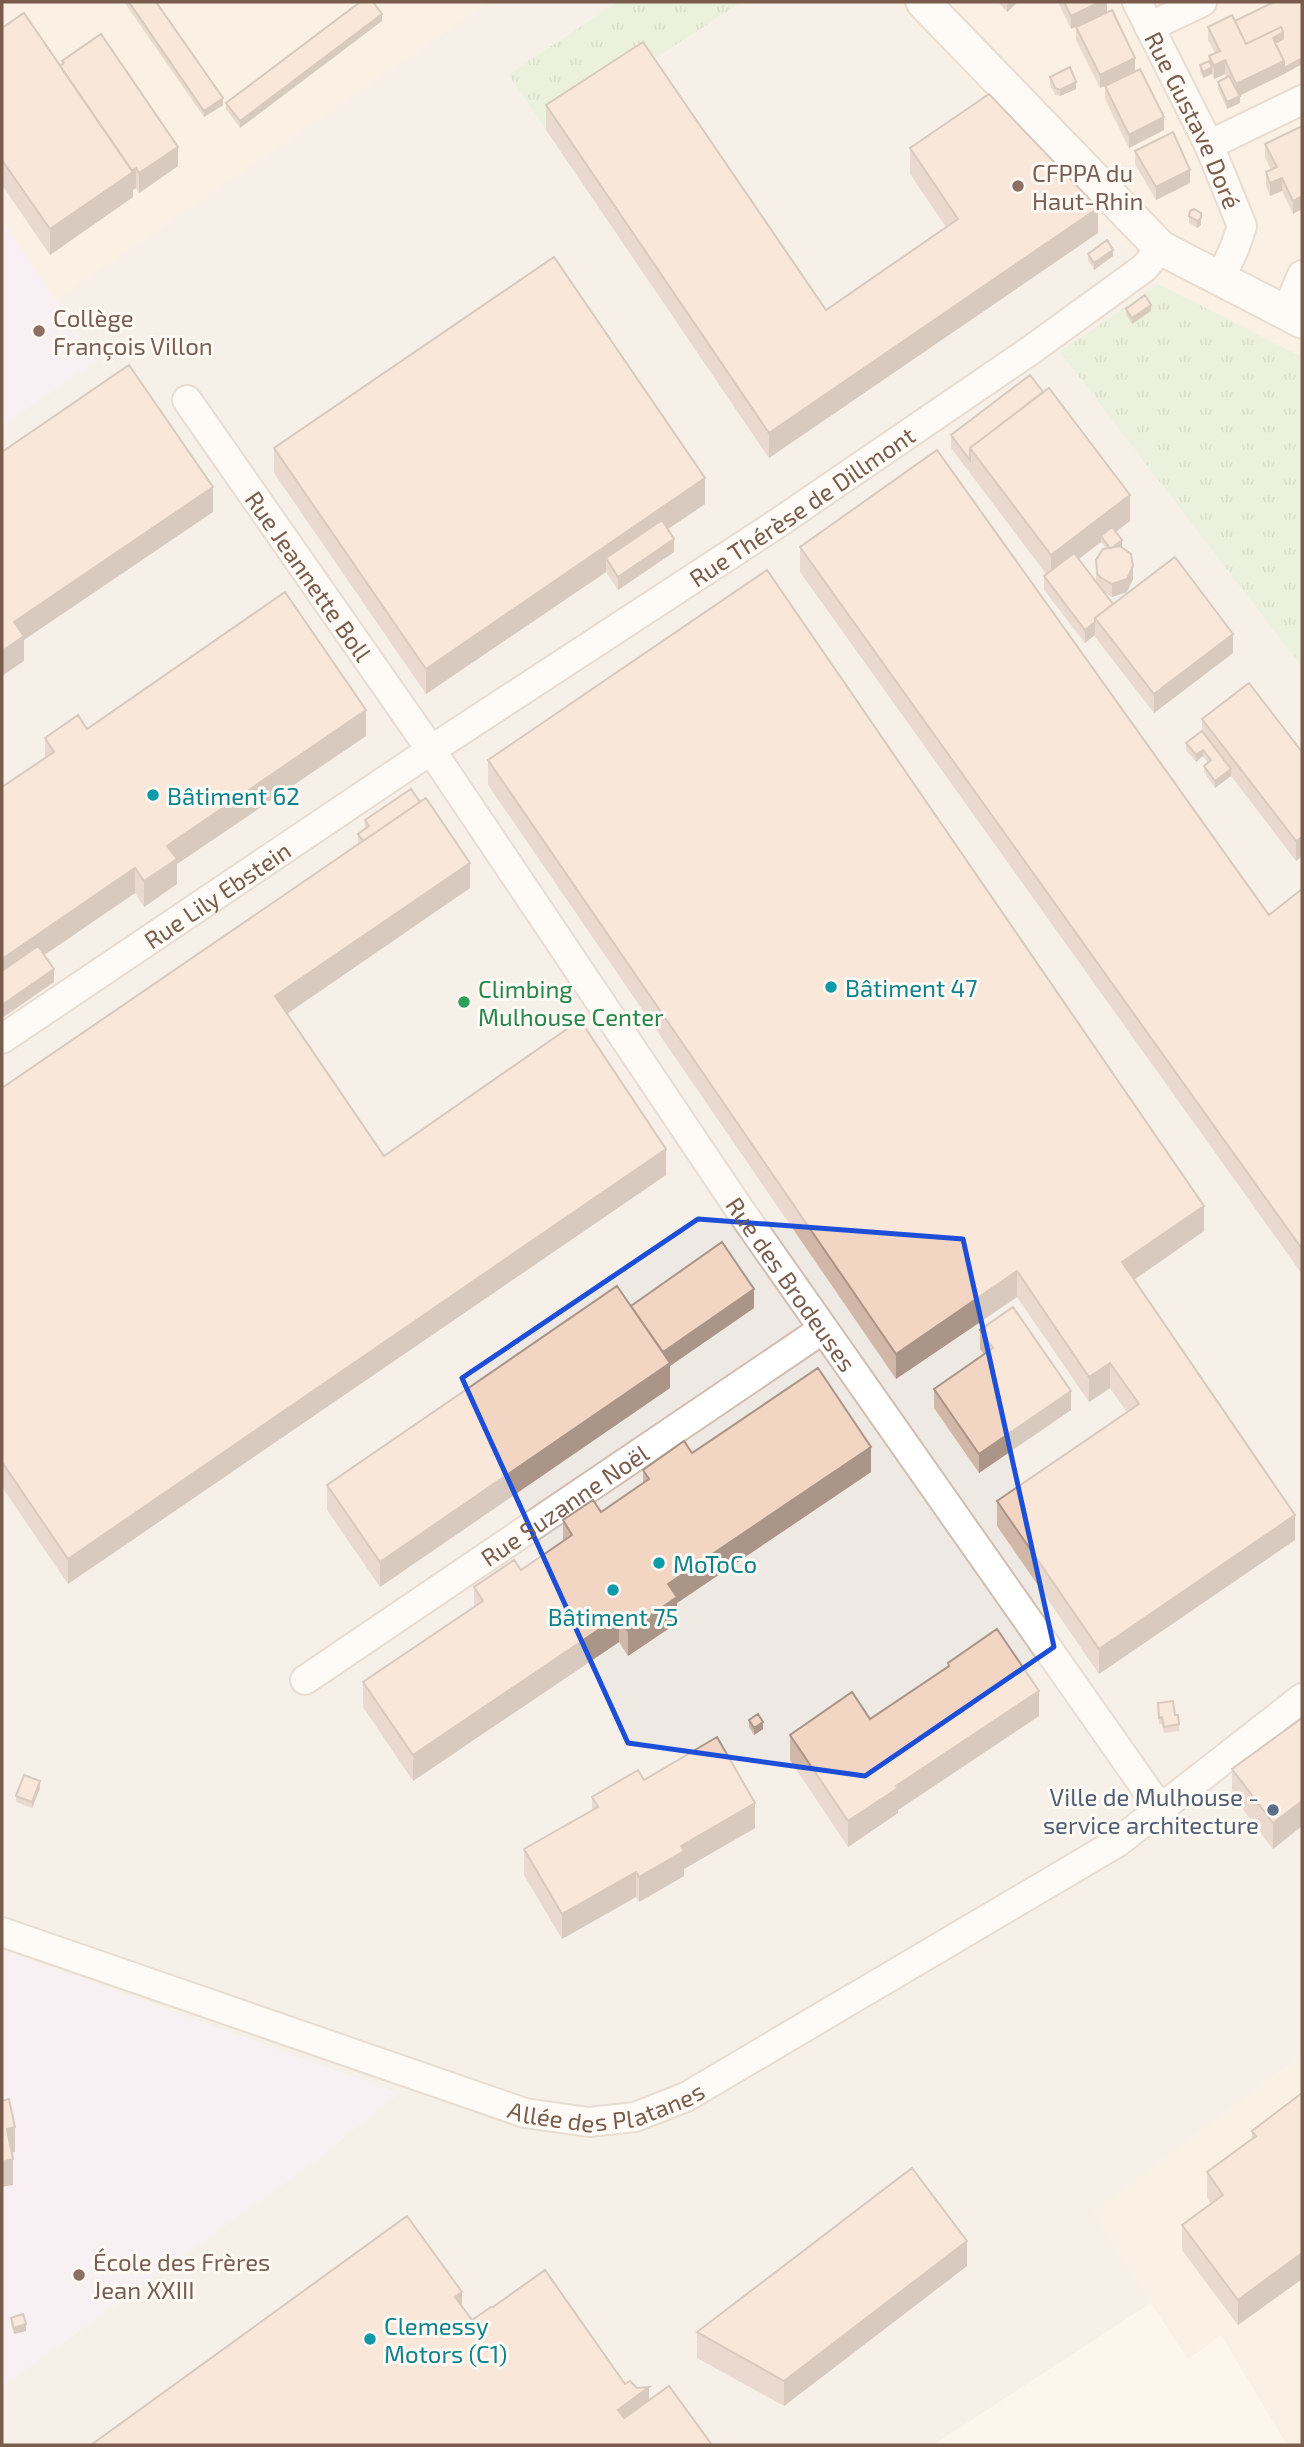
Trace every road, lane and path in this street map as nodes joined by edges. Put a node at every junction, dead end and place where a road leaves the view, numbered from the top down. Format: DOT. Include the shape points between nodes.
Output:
graph roads {
  1 [pos="923,2"];
  2 [pos="1137,2"];
  3 [pos="1202,2"];
  4 [pos="1149,27"];
  5 [pos="1302,100"];
  6 [pos="1209,145"];
  7 [pos="1161,248"];
  8 [pos="1302,275"];
  9 [pos="1220,279"];
  10 [pos="1294,317"];
  11 [pos="187,400"];
  12 [pos="431,750"];
  13 [pos="2,1039"];
  14 [pos="823,1329"];
  15 [pos="305,1680"];
  16 [pos="1302,1698"];
  17 [pos="1161,1810"];
  18 [pos="2,1932"];
  1 -- 7 [label="street"];
  2 -- 4 [label="street, Rue Gustave Doré"];
  3 -- 4 [label="street"];
  4 -- 6 [label="street, Rue Gustave Doré"];
  5 -- 6 [label="street"];
  6 -- 9 [label="street, Rue Gustave Doré" via="1242,226"];
  7 -- 9 [label="street"];
  7 -- 12 [label="street, Rue Thérèse de Dillmont" via="1144,268 1031,351"];
  8 -- 10 [label="street"];
  9 -- 10 [label="street"];
  11 -- 12 [label="street, Rue Jeannette Boll"];
  12 -- 13 [label="street, Rue Lily Ebstein"];
  12 -- 14 [label="street, Rue des Brodeuses"];
  14 -- 15 [label="street, Rue Suzanne Noël"];
  14 -- 17 [label="street, Rue des Brodeuses"];
  16 -- 17 [label="street, Allée des Platanes"];
  17 -- 18 [label="street, Allée des Platanes" via="1109,1848 686,2097 635,2117 589,2122 525,2113"];
}
